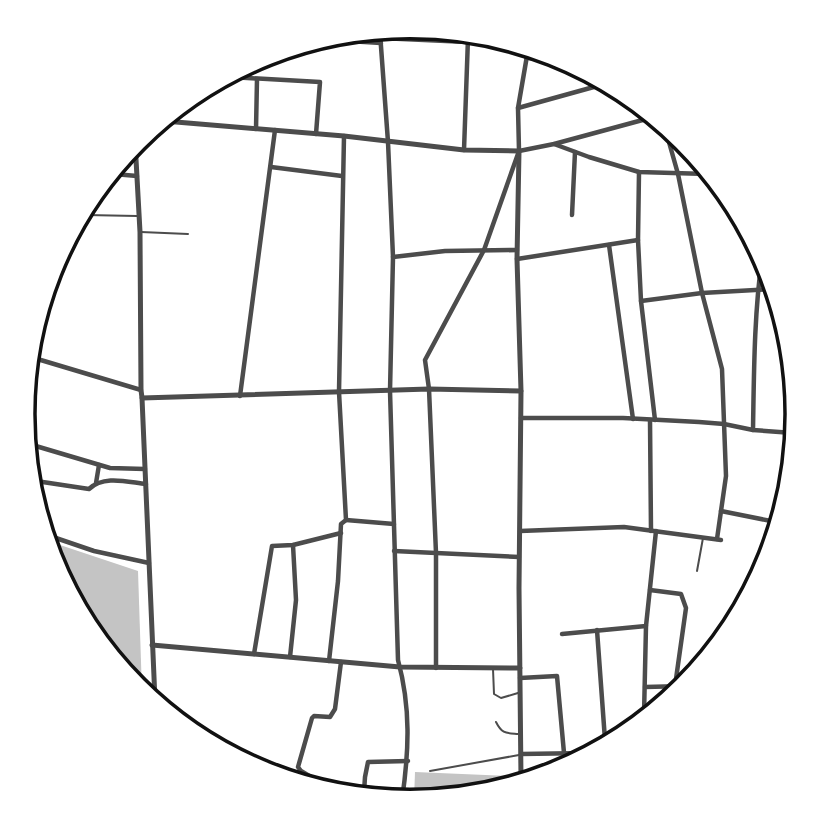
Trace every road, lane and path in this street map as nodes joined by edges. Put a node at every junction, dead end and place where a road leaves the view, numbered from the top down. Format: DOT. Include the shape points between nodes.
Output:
graph roads {
  1 [pos="380,40"];
  2 [pos="468,43"];
  3 [pos="527,58"];
  4 [pos="244,78"];
  5 [pos="257,79"];
  6 [pos="594,87"];
  7 [pos="518,108"];
  8 [pos="642,119"];
  9 [pos="175,122"];
  10 [pos="256,129"];
  11 [pos="275,130"];
  12 [pos="316,134"];
  13 [pos="344,136"];
  14 [pos="388,142"];
  15 [pos="554,144"];
  16 [pos="669,144"];
  17 [pos="464,150"];
  18 [pos="519,151"];
  19 [pos="575,152"];
  20 [pos="136,159"];
  21 [pos="271,167"];
  22 [pos="639,172"];
  23 [pos="678,174"];
  24 [pos="698,174"];
  25 [pos="122,175"];
  26 [pos="137,176"];
  27 [pos="342,176"];
  28 [pos="92,215"];
  29 [pos="572,215"];
  30 [pos="138,216"];
  31 [pos="140,232"];
  32 [pos="188,234"];
  33 [pos="638,240"];
  34 [pos="609,245"];
  35 [pos="484,250"];
  36 [pos="517,250"];
  37 [pos="393,257"];
  38 [pos="517,259"];
  39 [pos="759,279"];
  40 [pos="758,289"];
  41 [pos="763,289"];
  42 [pos="702,293"];
  43 [pos="641,301"];
  44 [pos="39,359"];
  45 [pos="429,389"];
  46 [pos="141,390"];
  47 [pos="390,391"];
  48 [pos="521,391"];
  49 [pos="339,392"];
  50 [pos="240,396"];
  51 [pos="142,398"];
  52 [pos="521,418"];
  53 [pos="633,419"];
  54 [pos="653,420"];
  55 [pos="724,424"];
  56 [pos="753,430"];
  57 [pos="784,432"];
  58 [pos="37,446"];
  59 [pos="99,465"];
  60 [pos="145,469"];
  61 [pos="41,482"];
  62 [pos="96,483"];
  63 [pos="146,484"];
  64 [pos="721,512"];
  65 [pos="346,520"];
  66 [pos="769,521"];
  67 [pos="394,524"];
  68 [pos="520,531"];
  69 [pos="653,531"];
  70 [pos="341,533"];
  71 [pos="704,537"];
  72 [pos="56,538"];
  73 [pos="293,545"];
  74 [pos="394,551"];
  75 [pos="436,553"];
  76 [pos="519,556"];
  77 [pos="149,563"];
  78 [pos="697,571"];
  79 [pos="650,590"];
  80 [pos="646,626"];
  81 [pos="597,630"];
  82 [pos="562,634"];
  83 [pos="152,645"];
  84 [pos="254,654"];
  85 [pos="290,657"];
  86 [pos="329,661"];
  87 [pos="341,662"];
  88 [pos="400,667"];
  89 [pos="436,668"];
  90 [pos="493,668"];
  91 [pos="520,668"];
  92 [pos="520,678"];
  93 [pos="676,678"];
  94 [pos="667,686"];
  95 [pos="645,687"];
  96 [pos="154,688"];
  97 [pos="520,693"];
  98 [pos="644,707"];
  99 [pos="496,722"];
  100 [pos="520,734"];
  101 [pos="605,734"];
  102 [pos="564,753"];
  103 [pos="569,753"];
  104 [pos="521,754"];
  105 [pos="408,761"];
  106 [pos="430,771"];
  107 [pos="521,772"];
  108 [pos="308,774"];
  109 [pos="364,786"];
  110 [pos="404,789"];
  1 -- 14 [label="street"];
  2 -- 17 [label="street"];
  3 -- 7 [label="street"];
  4 -- 5 [label="street"];
  5 -- 10 [label="street"];
  5 -- 12 [label="street" via="320,82"];
  6 -- 7 [label="street"];
  7 -- 18 [label="street"];
  8 -- 15 [label="street"];
  9 -- 10 [label="street"];
  10 -- 11 [label="street"];
  11 -- 12 [label="street"];
  11 -- 21 [label="street"];
  12 -- 13 [label="street"];
  13 -- 14 [label="street"];
  13 -- 27 [label="street"];
  14 -- 17 [label="street"];
  14 -- 37 [label="street"];
  15 -- 18 [label="street"];
  15 -- 19 [label="street"];
  16 -- 23 [label="street"];
  17 -- 18 [label="street"];
  18 -- 35 [label="street"];
  18 -- 36 [label="street"];
  19 -- 22 [label="street"];
  19 -- 29 [label="street"];
  20 -- 26 [label="street"];
  21 -- 27 [label="street"];
  21 -- 50 [label="street"];
  22 -- 23 [label="street"];
  22 -- 33 [label="street"];
  23 -- 24 [label="street"];
  23 -- 42 [label="street"];
  25 -- 26 [label="street"];
  26 -- 30 [label="street"];
  27 -- 49 [label="street"];
  28 -- 30 [label="lane"];
  30 -- 31 [label="street"];
  31 -- 32 [label="lane"];
  31 -- 46 [label="street"];
  33 -- 34 [label="street"];
  33 -- 43 [label="street"];
  34 -- 38 [label="street"];
  34 -- 53 [label="street"];
  35 -- 36 [label="street"];
  35 -- 37 [label="street"];
  35 -- 45 [label="street" via="425,360"];
  36 -- 38 [label="street"];
  37 -- 47 [label="street"];
  38 -- 48 [label="street"];
  39 -- 40 [label="street"];
  40 -- 41 [label="street"];
  40 -- 42 [label="street"];
  40 -- 56 [label="street"];
  42 -- 43 [label="street"];
  42 -- 55 [label="street" via="722,369"];
  43 -- 54 [label="street"];
  44 -- 46 [label="street"];
  45 -- 47 [label="street"];
  45 -- 48 [label="street"];
  45 -- 75 [label="street"];
  46 -- 51 [label="street"];
  47 -- 49 [label="street"];
  47 -- 67 [label="street"];
  48 -- 52 [label="street"];
  49 -- 50 [label="street"];
  49 -- 65 [label="street"];
  50 -- 51 [label="street"];
  51 -- 60 [label="street"];
  52 -- 53 [label="street"];
  52 -- 68 [label="street"];
  53 -- 54 [label="street"];
  54 -- 55 [label="street"];
  54 -- 69 [label="street"];
  55 -- 56 [label="street"];
  55 -- 64 [label="street" via="726,476"];
  56 -- 57 [label="street"];
  58 -- 59 [label="street"];
  59 -- 60 [label="street"];
  59 -- 62 [label="street"];
  60 -- 63 [label="street"];
  61 -- 62 [label="street" via="89,489"];
  62 -- 63 [label="street"];
  63 -- 77 [label="street"];
  64 -- 66 [label="street"];
  64 -- 71 [label="street" via="719,539"];
  65 -- 67 [label="street"];
  65 -- 70 [label="street"];
  67 -- 74 [label="street"];
  68 -- 69 [label="street" via="624,527"];
  68 -- 76 [label="street"];
  69 -- 71 [label="street"];
  69 -- 79 [label="street"];
  70 -- 73 [label="street"];
  70 -- 86 [label="street"];
  71 -- 78 [label="lane"];
  72 -- 77 [label="street"];
  73 -- 84 [label="street" via="272,546"];
  73 -- 85 [label="street" via="296,600"];
  74 -- 75 [label="street"];
  74 -- 88 [label="street"];
  75 -- 76 [label="street"];
  75 -- 89 [label="street"];
  76 -- 91 [label="street"];
  77 -- 83 [label="street"];
  79 -- 80 [label="street"];
  79 -- 93 [label="street" via="681,594 686,608"];
  80 -- 81 [label="street"];
  80 -- 95 [label="street"];
  81 -- 82 [label="street"];
  81 -- 101 [label="street"];
  83 -- 84 [label="street"];
  83 -- 96 [label="street"];
  84 -- 85 [label="street"];
  85 -- 86 [label="street"];
  86 -- 87 [label="street"];
  87 -- 88 [label="street"];
  87 -- 108 [label="street" via="335,709 330,717 312,718 298,767"];
  88 -- 89 [label="street"];
  88 -- 105 [label="street"];
  89 -- 90 [label="street"];
  90 -- 91 [label="street"];
  90 -- 97 [label="lane" via="494,694 501,698"];
  91 -- 92 [label="street"];
  92 -- 97 [label="street"];
  92 -- 102 [label="street" via="557,676"];
  94 -- 95 [label="street"];
  95 -- 98 [label="street"];
  97 -- 100 [label="street"];
  99 -- 100 [label="lane" via="503,732"];
  100 -- 104 [label="street"];
  102 -- 103 [label="street"];
  102 -- 104 [label="street"];
  104 -- 106 [label="lane"];
  104 -- 107 [label="street"];
  105 -- 109 [label="street" via="368,762"];
  105 -- 110 [label="street"];
}
